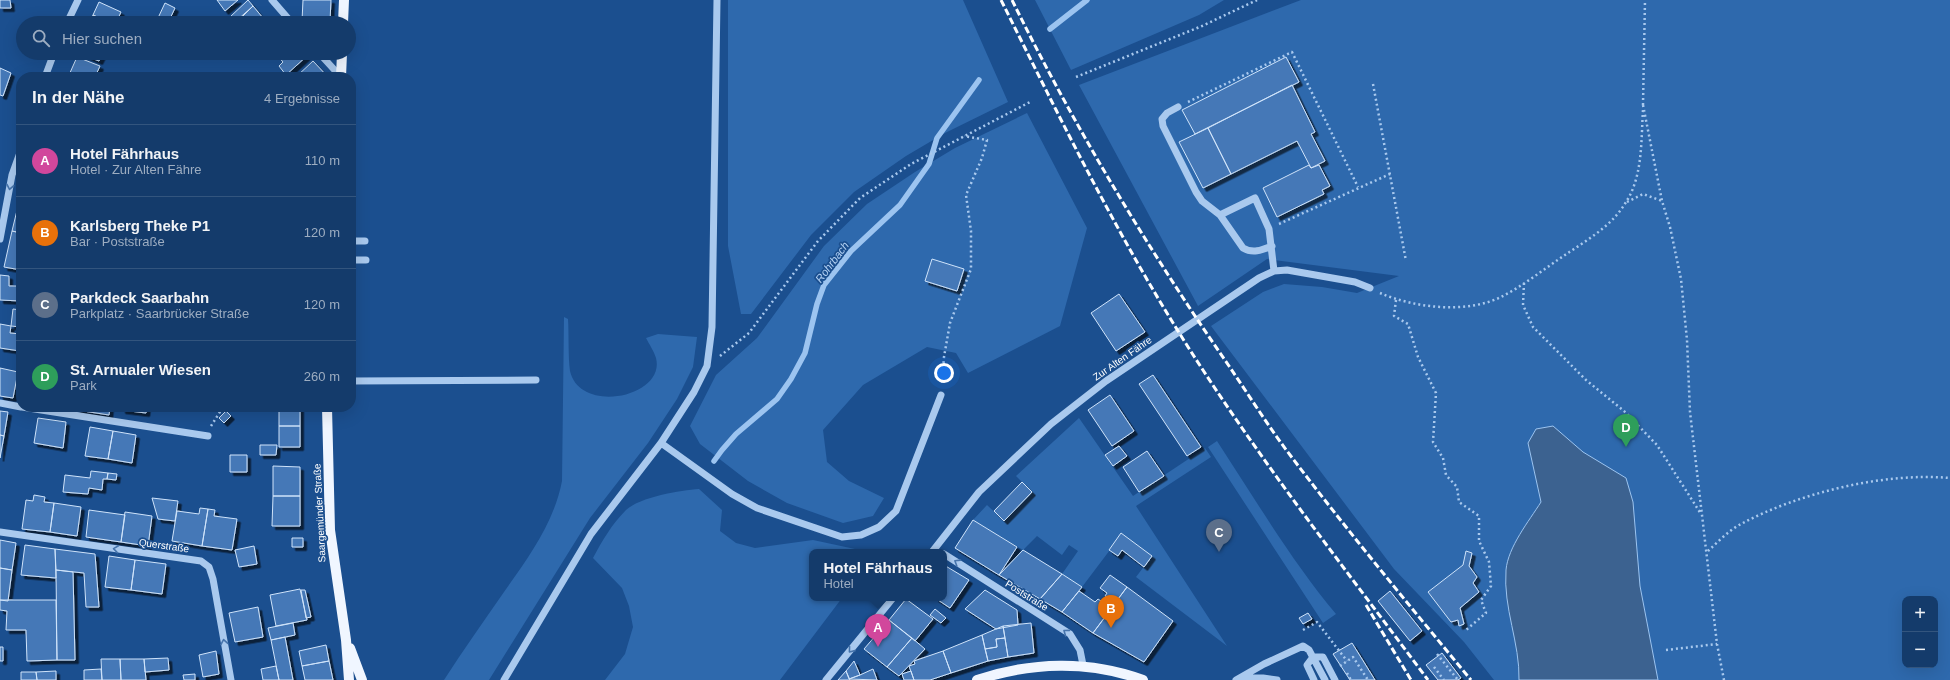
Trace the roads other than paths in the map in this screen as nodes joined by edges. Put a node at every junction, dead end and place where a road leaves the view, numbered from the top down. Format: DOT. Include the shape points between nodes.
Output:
graph roads {
  1 [pos="78,0"];
  2 [pos="272,0"];
  3 [pos="344,0"];
  4 [pos="717,0"];
  5 [pos="70,16"];
  6 [pos="286,16"];
  7 [pos="343,16"];
  8 [pos="51,60"];
  9 [pos="325,60"];
  10 [pos="342,60"];
  11 [pos="47,72"];
  12 [pos="336,72"];
  13 [pos="341,72"];
  14 [pos="1178,107"];
  15 [pos="16,164"];
  16 [pos="1220,215"];
  17 [pos="0,239"];
  18 [pos="356,241"];
  19 [pos="365,241"];
  20 [pos="1272,246"];
  21 [pos="356,260"];
  22 [pos="366,260"];
  23 [pos="1274,271"];
  24 [pos="1370,288"];
  25 [pos="536,380"];
  26 [pos="356,382"];
  27 [pos="941,396"];
  28 [pos="0,403"];
  29 [pos="16,406"];
  30 [pos="54,412"];
  31 [pos="327,412"];
  32 [pos="208,436"];
  33 [pos="661,443"];
  34 [pos="0,532"];
  35 [pos="937,549"];
  36 [pos="947,556"];
  37 [pos="892,601"];
  38 [pos="346,640"];
  39 [pos="1313,657"];
  40 [pos="1082,665"];
  41 [pos="1239,679"];
  42 [pos="1264,679"];
  43 [pos="231,680"];
  44 [pos="349,680"];
  45 [pos="362,680"];
  46 [pos="504,680"];
  47 [pos="826,680"];
  48 [pos="977,680"];
  49 [pos="1143,680"];
  50 [pos="1277,680"];
  51 [pos="1314,680"];
  52 [pos="1325,680"];
  53 [pos="1335,680"];
  1 -- 5 [label="street"];
  2 -- 6 [label="street"];
  3 -- 7 [label="main road"];
  4 -- 33 [label="street" via="712,327 707,366 694,392"];
  8 -- 11 [label="street"];
  9 -- 12 [label="street"];
  10 -- 13 [label="main road"];
  14 -- 16 [label="street" via="1162,119 1163,126 1196,192 1202,201"];
  15 -- 17 [label="street, one-way"];
  16 -- 20 [label="street" via="1243,248 1248,251"];
  16 -- 20 [label="street" via="1255,198 1269,229"];
  18 -- 19 [label="street"];
  20 -- 23 [label="street"];
  21 -- 22 [label="street"];
  23 -- 24 [label="street, Zur Alten Fähre" via="1287,270 1356,282"];
  23 -- 35 [label="street, Zur Alten Fähre" via="1259,278 1158,345 1051,424 979,492"];
  25 -- 26 [label="street"];
  27 -- 33 [label="street" via="896,511 878,527 861,534 842,537 757,508 732,494"];
  28 -- 29 [label="street"];
  30 -- 32 [label="street"];
  31 -- 38 [label="main road, Saargemünder Straße" via="330,530"];
  33 -- 46 [label="street" via="592,534"];
  43 -- 34 [label="street, Querstraße, one-way" via="213,579 209,567 201,561"];
  40 -- 36 [label="street, Poststraße, one-way" via="1080,650 1070,634"];
  37 -- 47 [label="street, one-way"];
  38 -- 44 [label="main road, Saargemünder Straße"];
  38 -- 45 [label="main road, Saargemünder Straße"];
  39 -- 41 [label="street" via="1303,646"];
  39 -- 51 [label="street" via="1307,666"];
  39 -- 52 [label="street"];
  39 -- 53 [label="street" via="1323,658"];
  40 -- 48 [label="main road" via="1027,668"];
  40 -- 49 [label="main road"];
  41 -- 42 [label="street"];
  42 -- 50 [label="street"];
}
